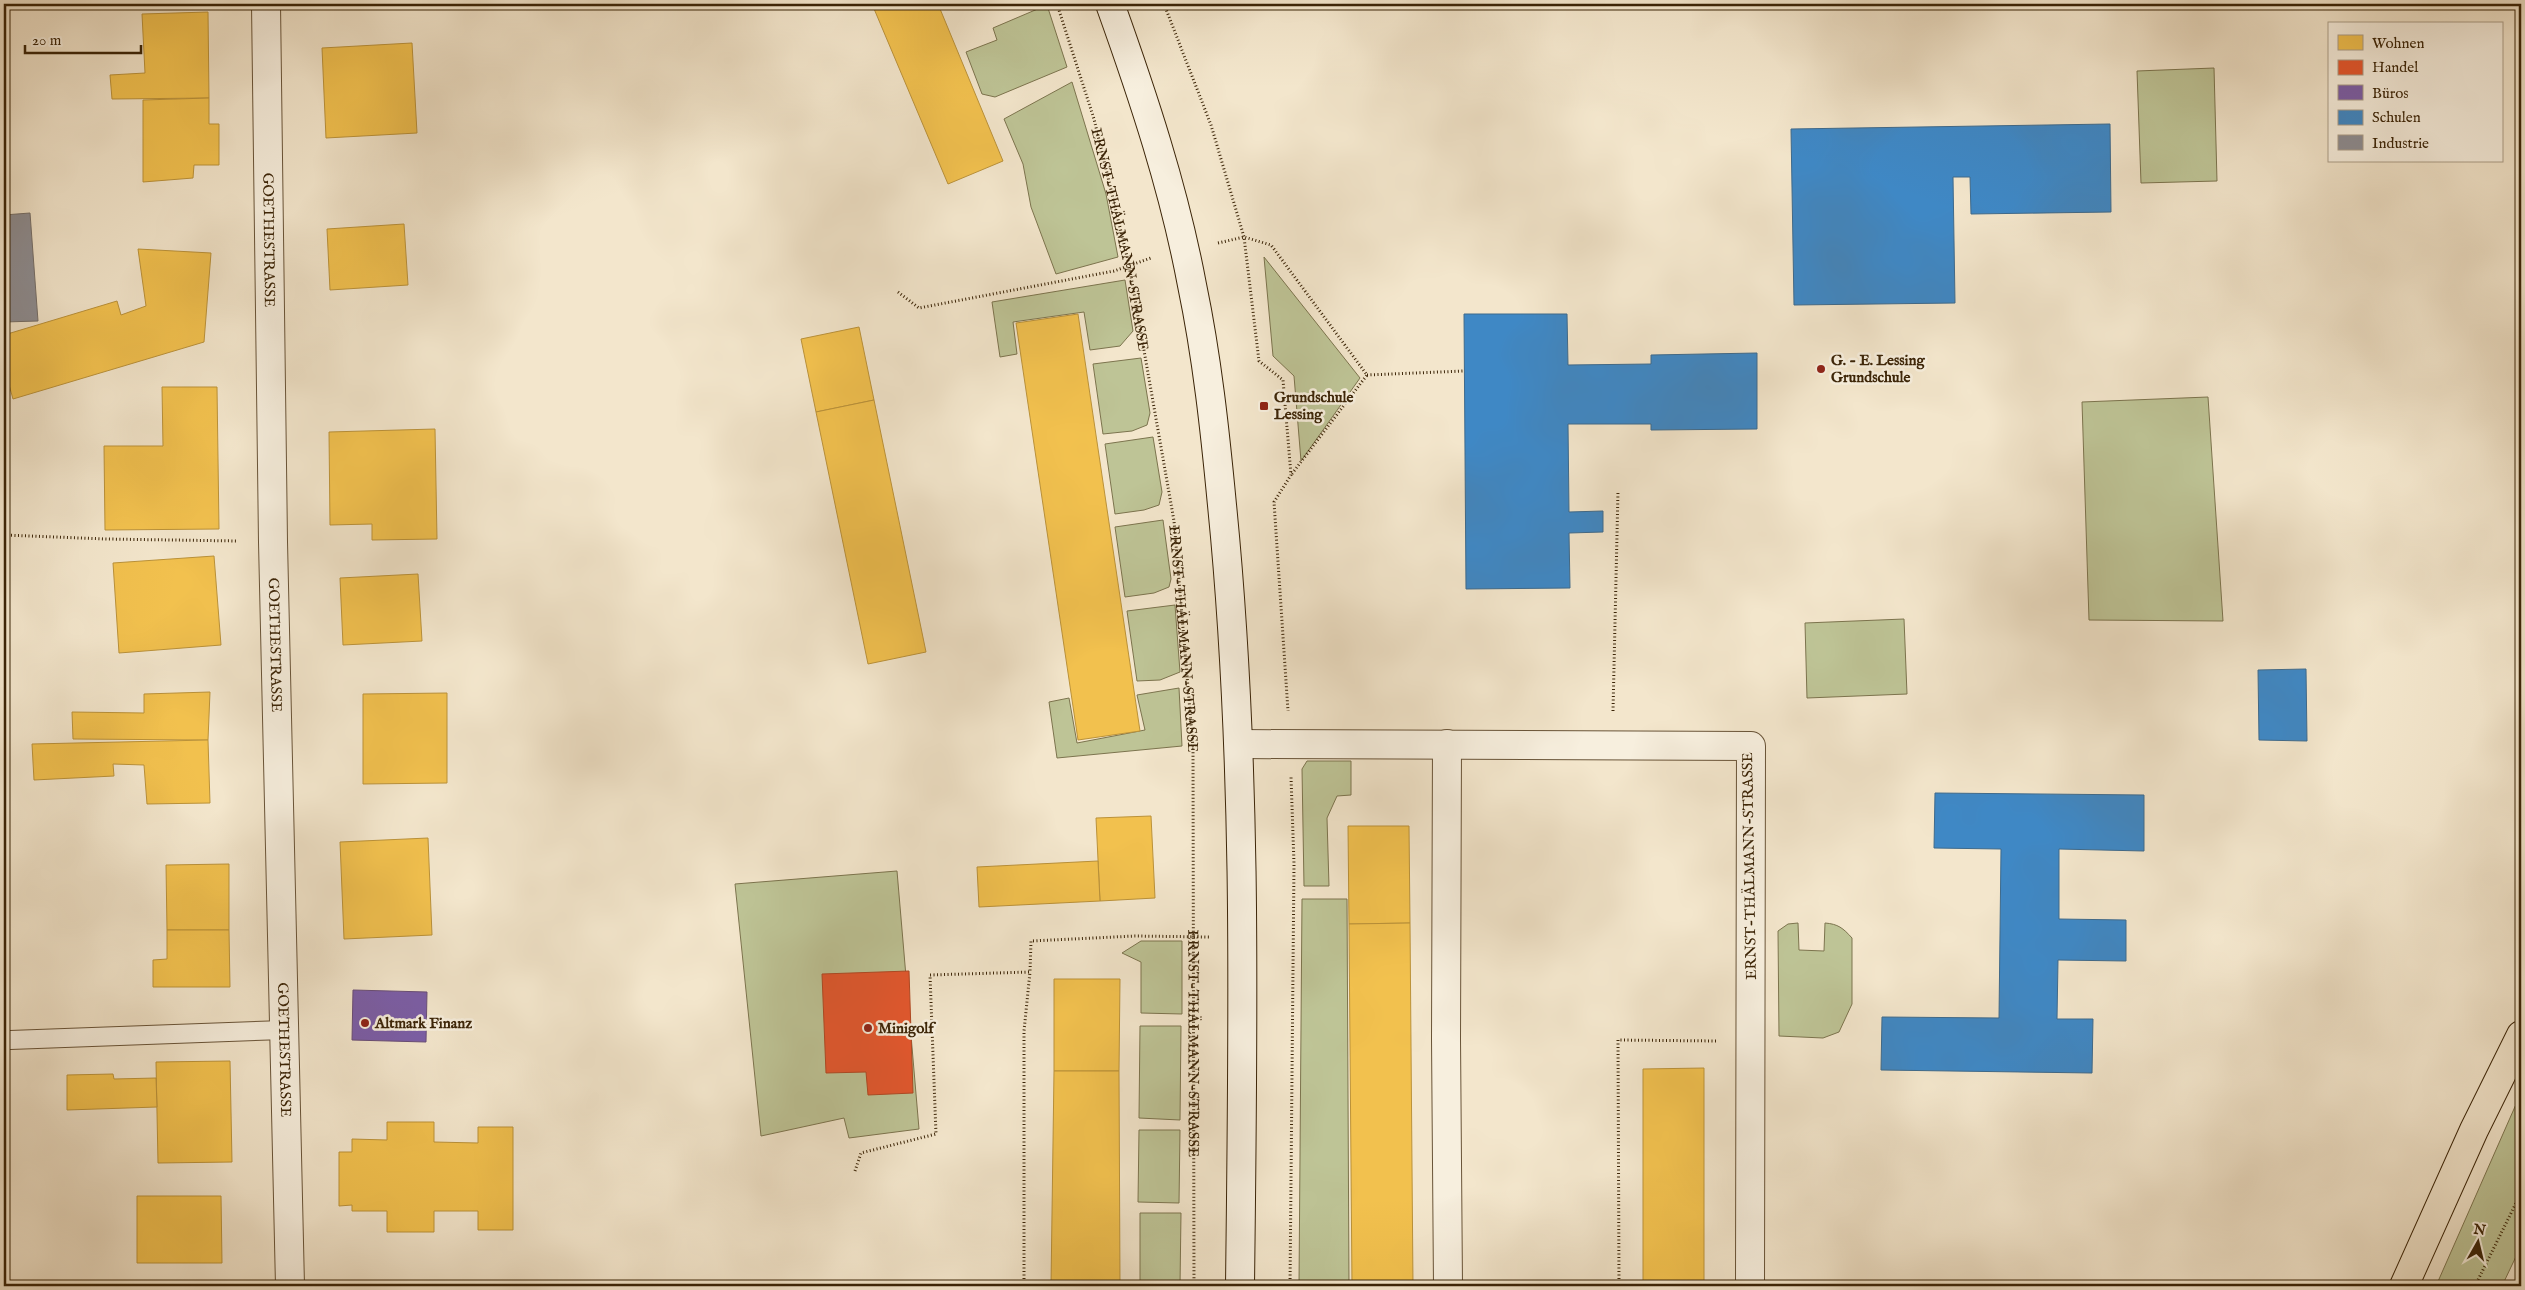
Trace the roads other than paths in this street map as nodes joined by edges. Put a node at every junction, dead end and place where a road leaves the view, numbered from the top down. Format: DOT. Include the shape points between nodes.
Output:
graph roads {
  1 [pos="266,4"];
  2 [pos="1110,4"];
  3 [pos="1239,744"];
  4 [pos="1448,744"];
  5 [pos="284,1030"];
  6 [pos="2521,1035"];
  7 [pos="10,1040"];
  8 [pos="290,1286"];
  9 [pos="1240,1286"];
  10 [pos="1448,1286"];
  11 [pos="1750,1286"];
  12 [pos="2404,1286"];
  1 -- 5 [label="street, GOETHESTRASSE"];
  2 -- 3 [label="street" via="1165,169 1185,251 1213,412 1231,592"];
  3 -- 4 [label="street, ERNST-THÄLMANN-STRASSE"];
  3 -- 9 [label="street" via="1244,938"];
  4 -- 10 [label="street"];
  4 -- 11 [label="street, ERNST-THÄLMANN-STRASSE" via="1751,746"];
  5 -- 7 [label="lane"];
  5 -- 8 [label="street, GOETHESTRASSE"];
  6 -- 12 [label="main road"];
}
